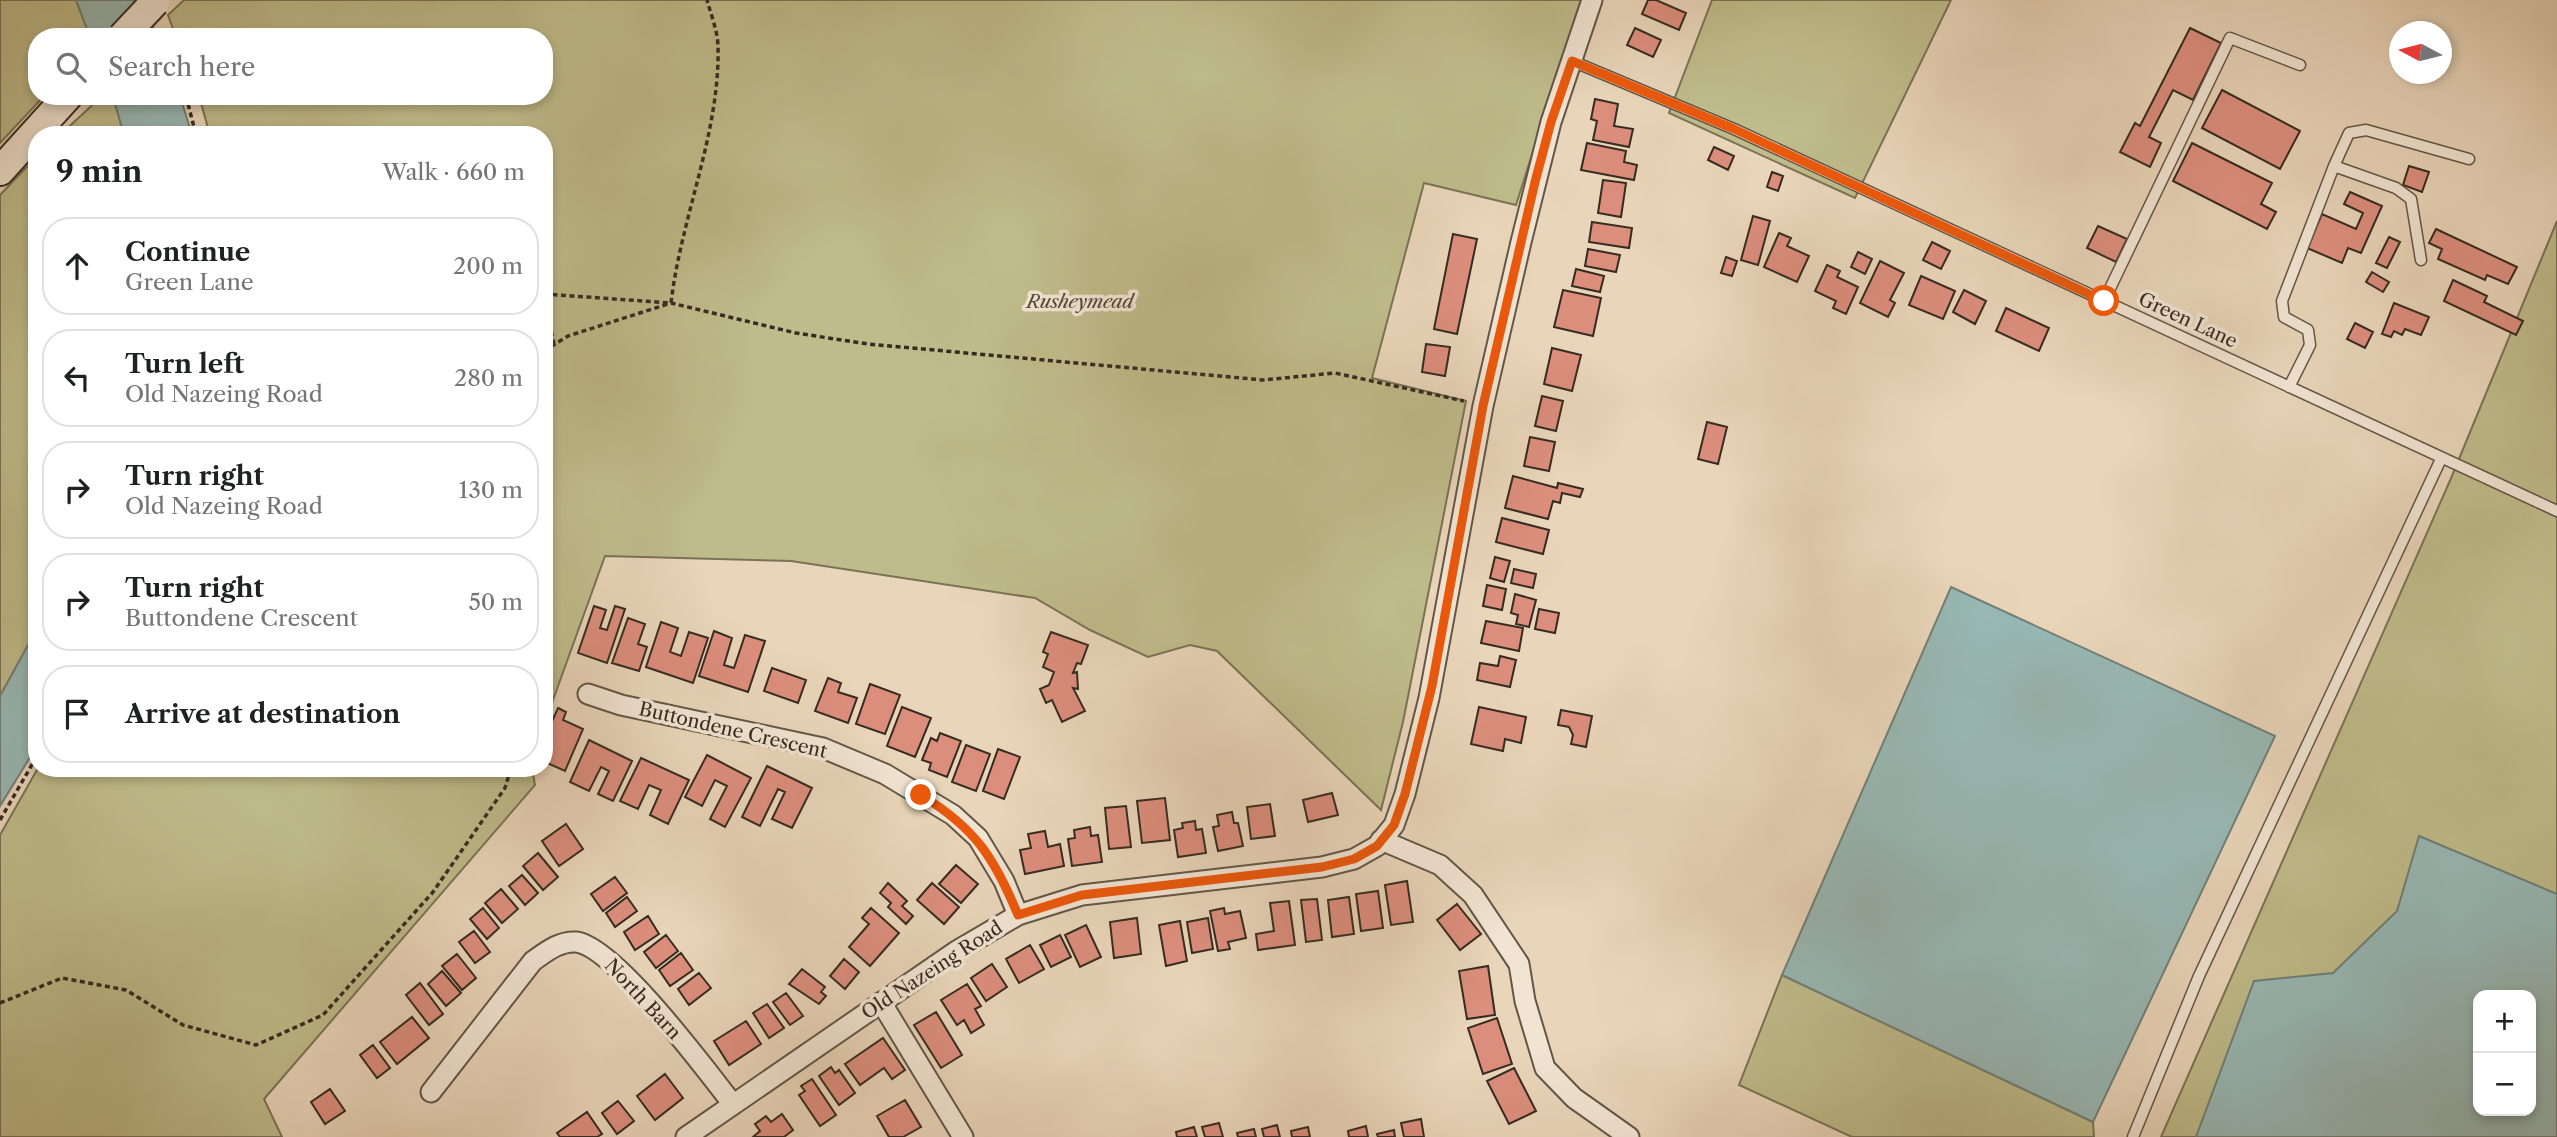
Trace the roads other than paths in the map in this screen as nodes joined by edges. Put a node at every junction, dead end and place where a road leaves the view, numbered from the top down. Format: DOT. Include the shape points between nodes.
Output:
graph roads {
  1 [pos="1592,0"];
  2 [pos="156,1"];
  3 [pos="130,28"];
  4 [pos="1572,61"];
  5 [pos="2300,65"];
  6 [pos="60,105"];
  7 [pos="41,126"];
  8 [pos="28,141"];
  9 [pos="2469,159"];
  10 [pos="2334,166"];
  11 [pos="0,172"];
  12 [pos="2421,260"];
  13 [pos="2104,301"];
  14 [pos="2289,387"];
  15 [pos="2441,459"];
  16 [pos="2557,512"];
  17 [pos="588,694"];
  18 [pos="1381,840"];
  19 [pos="1018,915"];
  20 [pos="881,1002"];
  21 [pos="431,1093"];
  22 [pos="732,1103"];
  23 [pos="686,1137"];
  24 [pos="963,1137"];
  25 [pos="1629,1137"];
  26 [pos="2133,1137"];
  1 -- 4 [label="street, Old Nazeing Road"];
  2 -- 3 [label="main road, bridge"];
  4 -- 13 [label="lane, Green Lane" via="1734,129"];
  4 -- 18 [label="street, Old Nazeing Road" via="1541,158 1483,406 1429,698 1394,825"];
  5 -- 13 [label="lane" via="2230,38"];
  6 -- 7 [label="main road"];
  8 -- 11 [label="main road"];
  9 -- 10 [label="lane" via="2356,130 2348,133"];
  10 -- 12 [label="lane" via="2396,188 2411,199"];
  10 -- 14 [label="lane" via="2282,301 2284,317 2308,330 2310,345"];
  13 -- 14 [label="lane, Green Lane"];
  14 -- 15 [label="lane, Green Lane"];
  15 -- 16 [label="lane, Green Lane"];
  15 -- 26 [label="lane" via="2199,976"];
  17 -- 19 [label="street, Buttondene Crescent" via="823,748 885,774 953,815 978,838"];
  18 -- 19 [label="street, Old Nazeing Road" via="1354,859 1322,867 1082,895"];
  18 -- 25 [label="street" via="1440,865 1473,895 1519,964 1545,1068 1574,1098"];
  19 -- 20 [label="street, Old Nazeing Road"];
  20 -- 22 [label="street, Old Nazeing Road"];
  20 -- 24 [label="street"];
  21 -- 22 [label="street, North Barn" via="533,961 554,946 576,942 598,950 653,1006"];
  22 -- 23 [label="street, Old Nazeing Road"];
}
